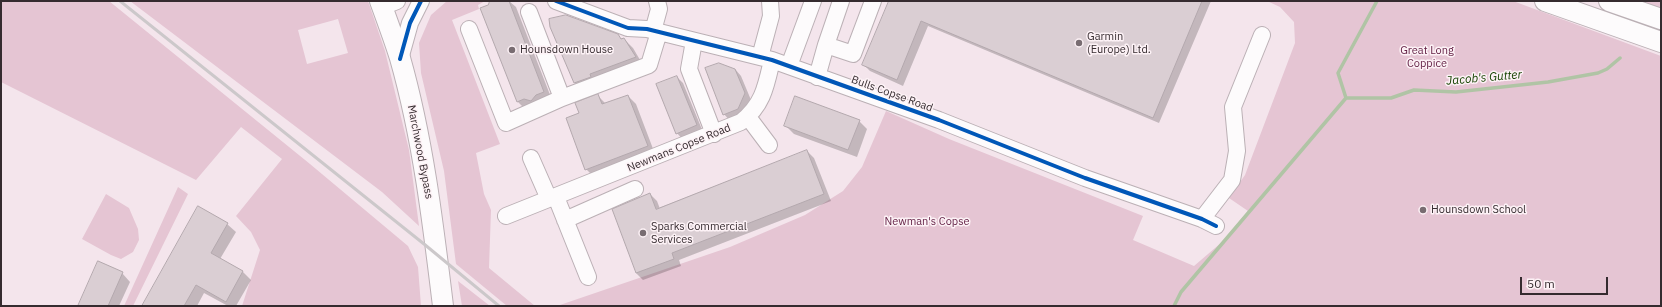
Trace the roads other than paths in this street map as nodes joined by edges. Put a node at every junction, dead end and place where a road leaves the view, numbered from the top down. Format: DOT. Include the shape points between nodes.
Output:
graph roads {
  1 [pos="421,1"];
  2 [pos="556,1"];
  3 [pos="583,1"];
  4 [pos="657,1"];
  5 [pos="770,1"];
  6 [pos="813,1"];
  7 [pos="841,1"];
  8 [pos="873,1"];
  9 [pos="1545,1"];
  10 [pos="1609,1"];
  11 [pos="387,3"];
  12 [pos="529,12"];
  13 [pos="1661,19"];
  14 [pos="470,29"];
  15 [pos="653,30"];
  16 [pos="1262,35"];
  17 [pos="694,41"];
  18 [pos="1661,42"];
  19 [pos="826,45"];
  20 [pos="400,59"];
  21 [pos="766,59"];
  22 [pos="789,66"];
  23 [pos="818,76"];
  24 [pos="562,98"];
  25 [pos="748,117"];
  26 [pos="714,134"];
  27 [pos="769,144"];
  28 [pos="532,158"];
  29 [pos="635,189"];
  30 [pos="553,198"];
  31 [pos="506,216"];
  32 [pos="565,220"];
  33 [pos="588,277"];
  34 [pos="444,306"];
  1 -- 20 [label="street" via="410,23"];
  2 -- 15 [label="street, Bulls Copse Road" via="628,28"];
  3 -- 15 [label="street, Bulls Copse Road" via="630,18"];
  4 -- 15 [label="street" via="659,9"];
  5 -- 21 [label="street, Newmans Copse Road" via="771,16"];
  6 -- 22 [label="street"];
  7 -- 19 [label="street"];
  8 -- 19 [label="street" via="853,54"];
  9 -- 18 [label="main road"];
  10 -- 13 [label="main road"];
  11 -- 20 [label="main road, Marchwood Bypass"];
  12 -- 24 [label="street"];
  14 -- 24 [label="street" via="506,123"];
  15 -- 17 [label="street, Bulls Copse Road"];
  15 -- 24 [label="street" via="649,65"];
  16 -- 23 [label="street, Bulls Copse Road" via="1233,107 1237,151 1232,180 1209,222 1085,178 939,120"];
  17 -- 21 [label="street, Bulls Copse Road"];
  17 -- 26 [label="street" via="689,69"];
  19 -- 23 [label="street"];
  20 -- 34 [label="main road, Marchwood Bypass" via="426,181"];
  21 -- 22 [label="street, Bulls Copse Road"];
  21 -- 25 [label="street, Newmans Copse Road" via="763,94"];
  22 -- 23 [label="street, Bulls Copse Road"];
  25 -- 26 [label="street, Newmans Copse Road"];
  25 -- 27 [label="street"];
  26 -- 30 [label="street, Newmans Copse Road"];
  28 -- 30 [label="street"];
  29 -- 32 [label="street"];
  30 -- 31 [label="street, Newmans Copse Road"];
  30 -- 32 [label="street"];
  32 -- 33 [label="street"];
}
